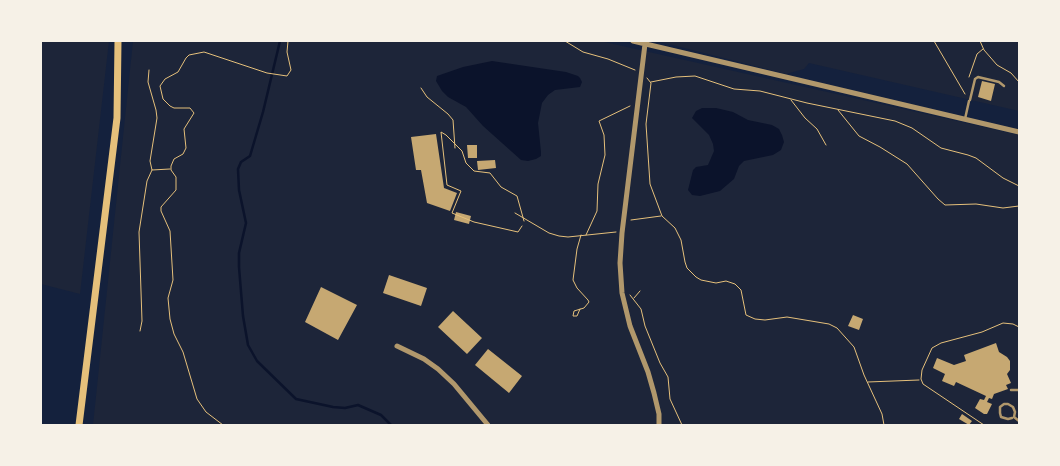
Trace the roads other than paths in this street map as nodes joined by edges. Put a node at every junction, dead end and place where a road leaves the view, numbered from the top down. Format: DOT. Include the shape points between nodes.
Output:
graph roads {
  1 [pos="118,41"];
  2 [pos="633,41"];
  3 [pos="645,44"];
  4 [pos="1004,86"];
  5 [pos="965,119"];
  6 [pos="1019,132"];
  7 [pos="397,346"];
  8 [pos="1011,390"];
  9 [pos="1019,390"];
  10 [pos="1012,418"];
  11 [pos="1019,421"];
  12 [pos="79,425"];
  13 [pos="488,425"];
  14 [pos="659,425"];
  1 -- 12 [label="main road" via="116,118"];
  2 -- 3 [label="street"];
  3 -- 5 [label="street"];
  3 -- 14 [label="street" via="622,232 621,270 622,293 630,326 652,386"];
  4 -- 5 [label="lane" via="1000,82 975,79"];
  5 -- 6 [label="street"];
  7 -- 13 [label="street" via="438,369"];
  8 -- 9 [label="lane"];
  10 -- 11 [label="lane" via="1002,417 1000,407 1008,404 1013,407 1014,417"];
}
